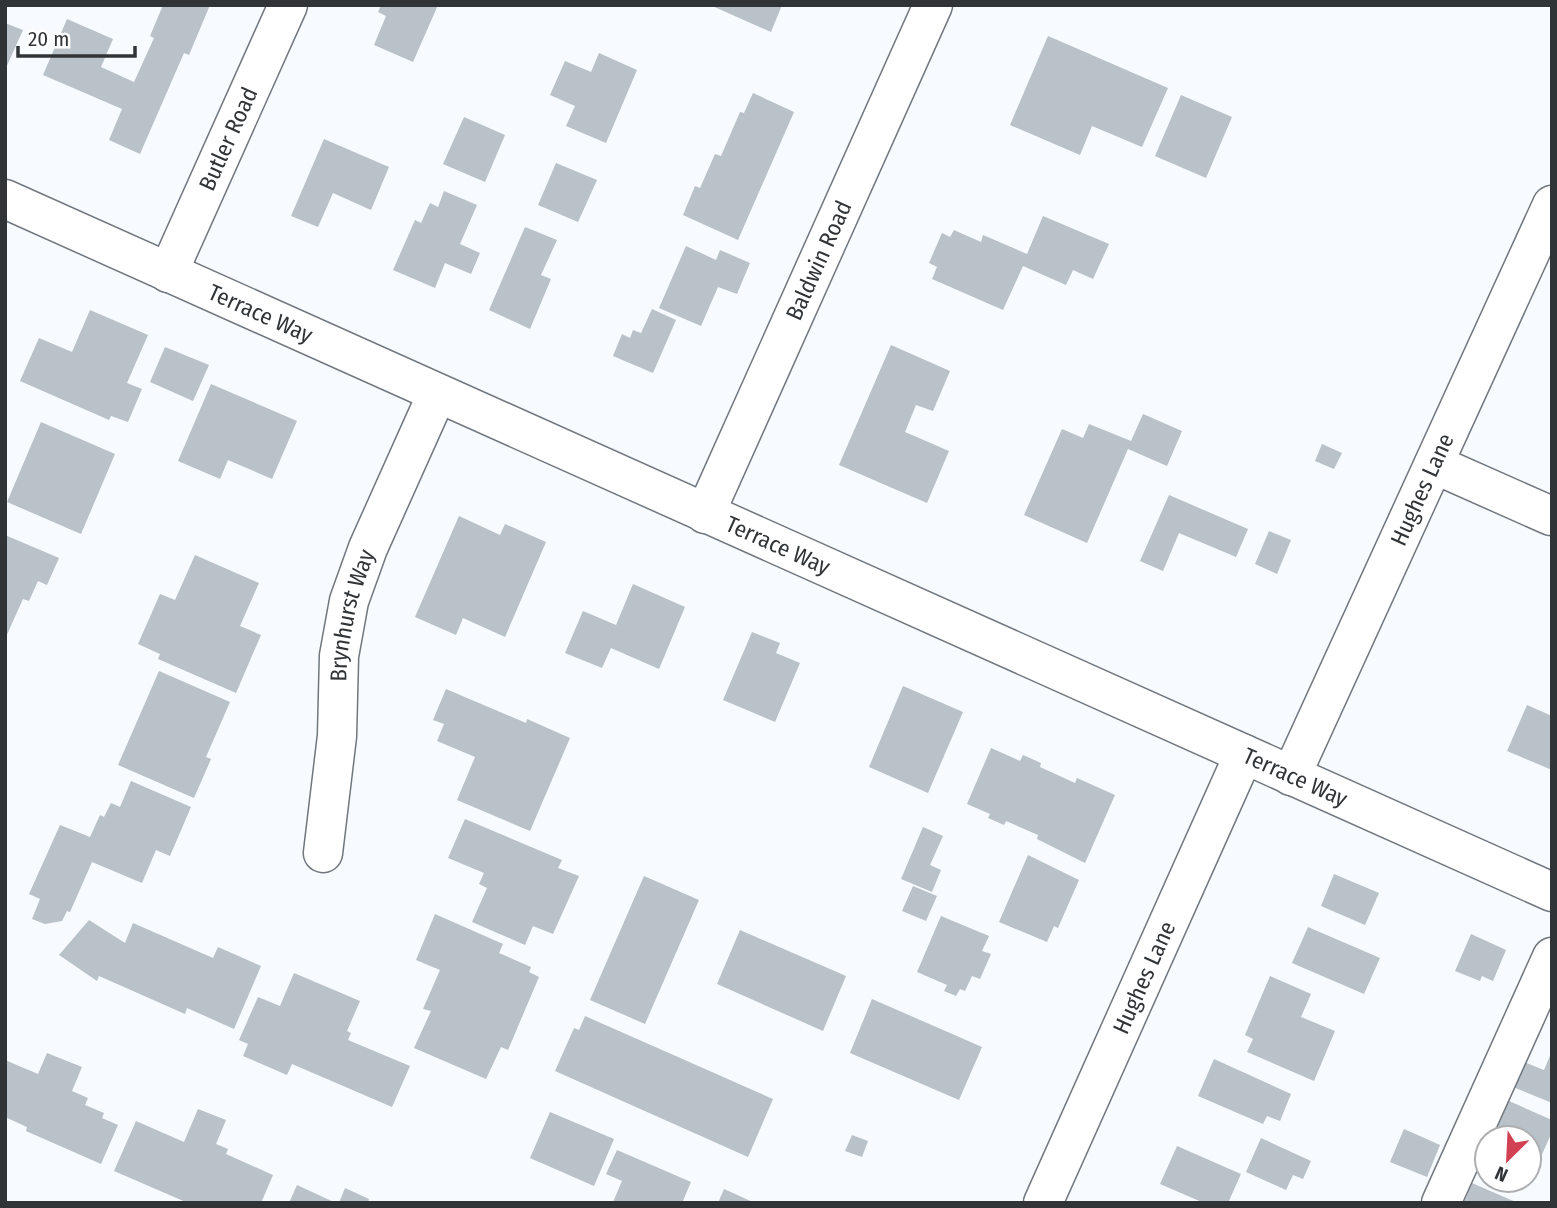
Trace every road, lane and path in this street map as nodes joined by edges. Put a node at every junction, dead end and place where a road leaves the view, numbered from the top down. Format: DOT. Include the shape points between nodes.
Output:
graph roads {
  1 [pos="933,5"];
  2 [pos="284,6"];
  3 [pos="5,200"];
  4 [pos="1552,205"];
  5 [pos="168,273"];
  6 [pos="437,394"];
  7 [pos="1434,464"];
  8 [pos="705,514"];
  9 [pos="1551,516"];
  10 [pos="1244,754"];
  11 [pos="1291,776"];
  12 [pos="323,853"];
  13 [pos="1552,892"];
  14 [pos="1552,957"];
  15 [pos="1044,1203"];
  16 [pos="1441,1203"];
  1 -- 8 [label="street, Baldwin Road"];
  2 -- 5 [label="street, Butler Road"];
  3 -- 5 [label="street, Terrace Way"];
  4 -- 7 [label="street, Hughes Lane"];
  5 -- 6 [label="street, Terrace Way"];
  6 -- 8 [label="street, Terrace Way"];
  6 -- 12 [label="street, Brynhurst Way" via="349,601 339,656 337,736"];
  7 -- 9 [label="street"];
  7 -- 11 [label="street, Hughes Lane"];
  8 -- 10 [label="street, Terrace Way"];
  10 -- 11 [label="street, Terrace Way"];
  10 -- 15 [label="street, Hughes Lane"];
  11 -- 13 [label="street, Terrace Way"];
  14 -- 16 [label="street"];
}
